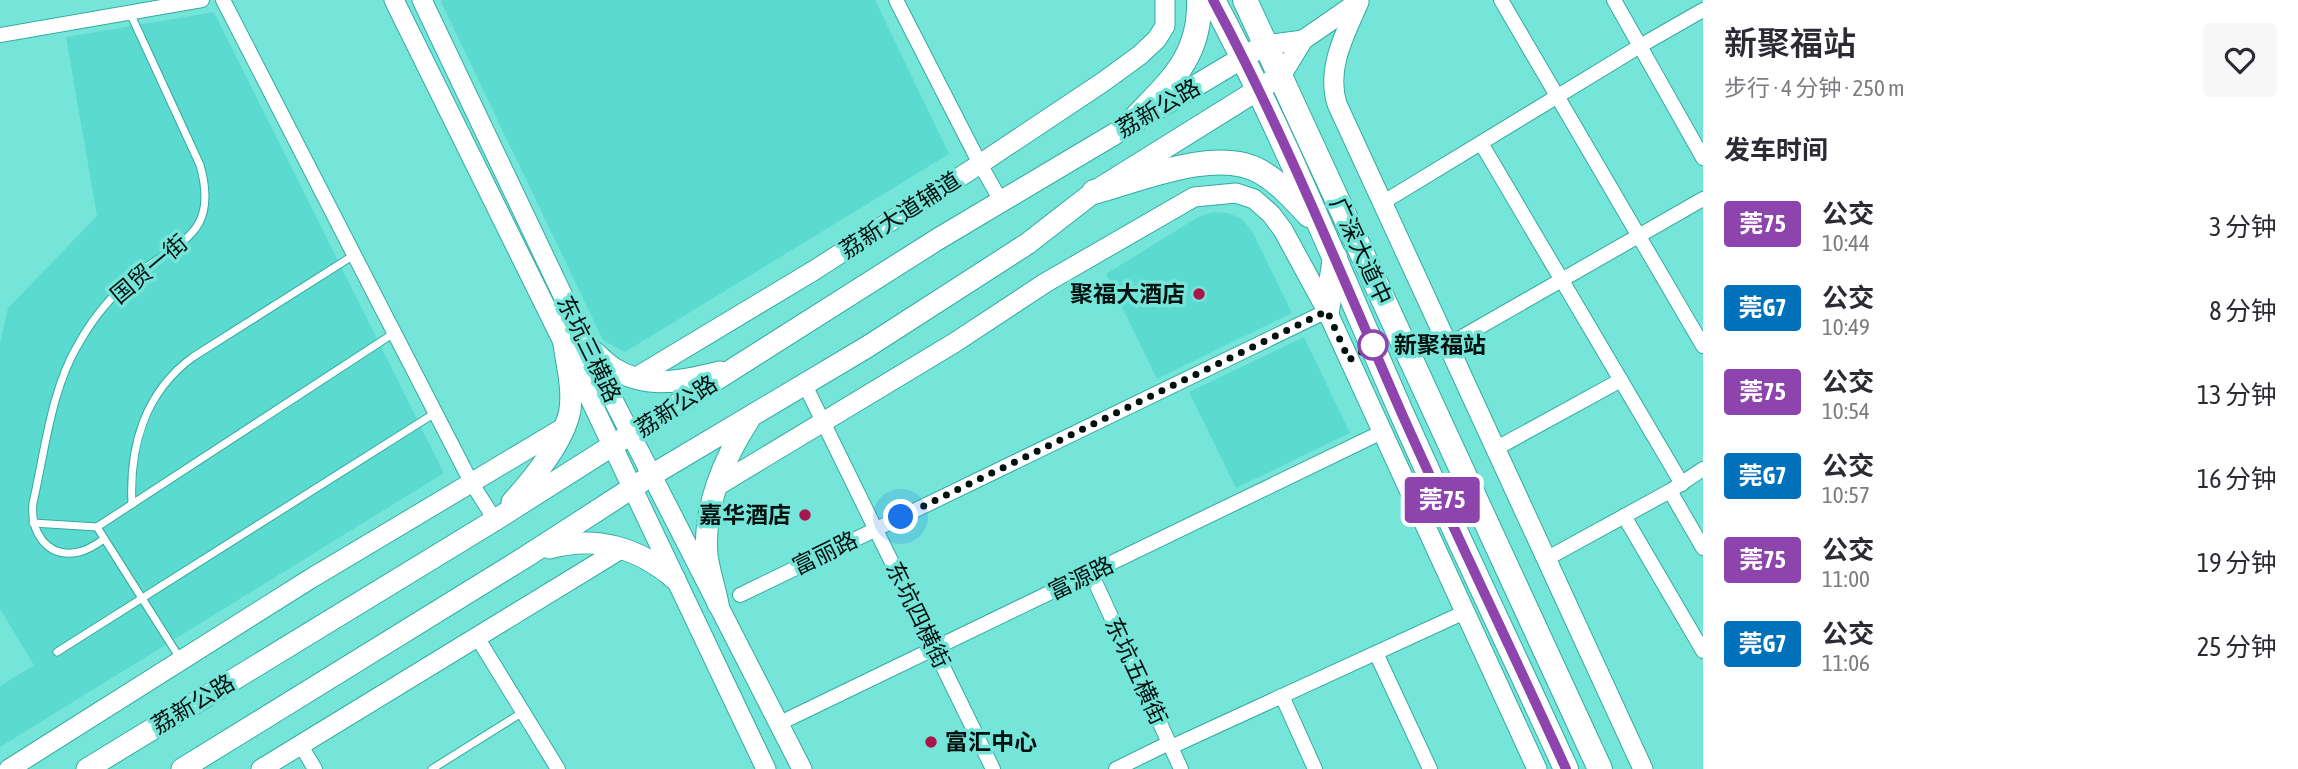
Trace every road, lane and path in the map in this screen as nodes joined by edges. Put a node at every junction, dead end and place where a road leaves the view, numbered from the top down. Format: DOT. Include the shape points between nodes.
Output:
graph roads {
  1 [pos="202,0"];
  2 [pos="223,0"];
  3 [pos="394,0"];
  4 [pos="422,0"];
  5 [pos="896,0"];
  6 [pos="1165,0"];
  7 [pos="1199,0"];
  8 [pos="1213,0"];
  9 [pos="1245,0"];
  10 [pos="1501,0"];
  11 [pos="1615,0"];
  12 [pos="1360,1"];
  13 [pos="1703,10"];
  14 [pos="130,13"];
  15 [pos="0,35"];
  16 [pos="1303,40"];
  17 [pos="1265,45"];
  18 [pos="1640,46"];
  19 [pos="1244,57"];
  20 [pos="1281,76"];
  21 [pos="1259,90"];
  22 [pos="1557,96"];
  23 [pos="1130,124"];
  24 [pos="1481,143"];
  25 [pos="1703,158"];
  26 [pos="980,164"];
  27 [pos="1094,192"];
  28 [pos="1703,199"];
  29 [pos="1000,201"];
  30 [pos="1382,203"];
  31 [pos="1323,230"];
  32 [pos="1639,237"];
  33 [pos="354,255"];
  34 [pos="1335,256"];
  35 [pos="1561,279"];
  36 [pos="1327,311"];
  37 [pos="394,333"];
  38 [pos="564,344"];
  39 [pos="1448,345"];
  40 [pos="588,346"];
  41 [pos="1703,346"];
  42 [pos="735,368"];
  43 [pos="635,378"];
  44 [pos="1621,380"];
  45 [pos="805,385"];
  46 [pos="435,413"];
  47 [pos="751,417"];
  48 [pos="823,422"];
  49 [pos="563,428"];
  50 [pos="1382,432"];
  51 [pos="631,435"];
  52 [pos="613,447"];
  53 [pos="1495,449"];
  54 [pos="1703,469"];
  55 [pos="652,475"];
  56 [pos="471,482"];
  57 [pos="717,486"];
  58 [pos="1676,487"];
  59 [pos="631,488"];
  60 [pos="132,504"];
  61 [pos="1624,516"];
  62 [pos="495,520"];
  63 [pos="33,523"];
  64 [pos="97,527"];
  65 [pos="876,529"];
  66 [pos="104,539"];
  67 [pos="1703,548"];
  68 [pos="621,550"];
  69 [pos="534,552"];
  70 [pos="1546,559"];
  71 [pos="1091,573"];
  72 [pos="675,579"];
  73 [pos="740,594"];
  74 [pos="142,598"];
  75 [pos="718,604"];
  76 [pos="1465,612"];
  77 [pos="477,637"];
  78 [pos="934,649"];
  79 [pos="57,652"];
  80 [pos="1703,652"];
  81 [pos="1376,653"];
  82 [pos="181,660"];
  83 [pos="1282,696"];
  84 [pos="524,711"];
  85 [pos="780,723"];
  86 [pos="300,744"];
  87 [pos="1170,745"];
  88 [pos="552,766"];
  89 [pos="9,769"];
  90 [pos="87,769"];
  91 [pos="182,769"];
  92 [pos="261,769"];
  93 [pos="315,769"];
  94 [pos="432,769"];
  95 [pos="766,769"];
  96 [pos="802,769"];
  97 [pos="993,769"];
  98 [pos="1116,769"];
  99 [pos="1181,769"];
  100 [pos="1315,769"];
  101 [pos="1430,769"];
  102 [pos="1537,769"];
  103 [pos="1566,769"];
  104 [pos="1600,769"];
  105 [pos="1643,769"];
  1 -- 14 [label="street"];
  2 -- 33 [label="street"];
  3 -- 38 [label="street, 东坑三横路"];
  4 -- 40 [label="street, 东坑三横路"];
  5 -- 26 [label="street"];
  6 -- 26 [label="street, 荔新大道辅道" via="1165,26 1140,55"];
  7 -- 23 [label="highway" via="1198,32 1192,49"];
  8 -- 19 [label="highway, 广深大道中"];
  9 -- 17 [label="highway, 广深大道中"];
  10 -- 22 [label="street"];
  11 -- 18 [label="street"];
  12 -- 16 [label="street"];
  12 -- 30 [label="street" via="1343,37 1333,90"];
  13 -- 18 [label="street"];
  14 -- 15 [label="street"];
  14 -- 63 [label="lane, 国贸一街" via="200,165 205,205 186,240 118,292 78,344 60,384 33,503"];
  16 -- 17 [label="street"];
  16 -- 20 [label="street"];
  17 -- 19 [label="main road, 荔新公路"];
  17 -- 20 [label="highway, 广深大道中"];
  18 -- 22 [label="street"];
  18 -- 25 [label="street"];
  19 -- 21 [label="highway, 广深大道中"];
  19 -- 23 [label="main road, 荔新公路"];
  20 -- 21 [label="main road, 荔新公路"];
  20 -- 104 [label="highway, 广深大道中"];
  21 -- 27 [label="main road, 荔新公路"];
  21 -- 31 [label="highway, 广深大道中"];
  22 -- 24 [label="street"];
  22 -- 32 [label="street"];
  23 -- 29 [label="main road, 荔新公路"];
  24 -- 30 [label="street"];
  24 -- 35 [label="street"];
  26 -- 29 [label="street"];
  26 -- 43 [label="street, 荔新大道辅道"];
  27 -- 31 [label="highway" via="1198,163 1245,165 1279,184"];
  27 -- 45 [label="main road, 荔新公路" via="1027,244"];
  28 -- 32 [label="street"];
  29 -- 42 [label="main road, 荔新公路"];
  30 -- 39 [label="street"];
  31 -- 34 [label="highway, 广深大道中"];
  32 -- 35 [label="street"];
  32 -- 41 [label="street"];
  33 -- 37 [label="street"];
  33 -- 60 [label="lane" via="172,375 154,398 141,427 132,465"];
  34 -- 36 [label="highway"];
  34 -- 103 [label="highway, 广深大道中" via="1402,414"];
  35 -- 39 [label="street"];
  35 -- 44 [label="street"];
  36 -- 48 [label="street" via="1283,230 1254,199 1236,193 1194,197 1045,283"];
  36 -- 50 [label="street"];
  36 -- 65 [label="street, 富丽路"];
  37 -- 46 [label="street"];
  37 -- 60 [label="lane"];
  38 -- 49 [label="main road" via="571,389"];
  38 -- 52 [label="street, 东坑三横路"];
  39 -- 53 [label="street"];
  40 -- 43 [label="main road" via="613,368"];
  40 -- 51 [label="street, 东坑三横路"];
  42 -- 43 [label="main road" via="689,380"];
  42 -- 51 [label="main road, 荔新公路"];
  44 -- 53 [label="street"];
  44 -- 58 [label="street"];
  45 -- 47 [label="main road, 荔新公路"];
  45 -- 48 [label="street, 东坑四横街"];
  46 -- 56 [label="street"];
  46 -- 74 [label="lane"];
  47 -- 55 [label="main road, 荔新公路"];
  47 -- 57 [label="main road"];
  48 -- 57 [label="street"];
  48 -- 65 [label="street, 东坑四横街"];
  49 -- 56 [label="street"];
  49 -- 62 [label="main road" via="541,467"];
  50 -- 71 [label="street, 富源路"];
  50 -- 76 [label="street"];
  51 -- 52 [label="main road, 荔新公路"];
  51 -- 55 [label="street, 东坑三横路"];
  52 -- 59 [label="street, 东坑三横路"];
  52 -- 62 [label="main road, 荔新公路"];
  53 -- 70 [label="street"];
  54 -- 58 [label="street"];
  55 -- 59 [label="main road, 荔新公路"];
  55 -- 75 [label="street, 东坑三横路"];
  56 -- 62 [label="street"];
  56 -- 82 [label="street"];
  57 -- 75 [label="main road" via="707,555"];
  58 -- 61 [label="street"];
  58 -- 67 [label="street"];
  59 -- 69 [label="main road, 荔新公路"];
  59 -- 72 [label="street, 东坑三横路"];
  60 -- 64 [label="lane"];
  61 -- 70 [label="street"];
  61 -- 80 [label="street"];
  62 -- 90 [label="main road, 荔新公路"];
  63 -- 64 [label="lane"];
  63 -- 66 [label="lane" via="43,541 67,553 81,552"];
  64 -- 66 [label="lane"];
  65 -- 73 [label="street, 富丽路"];
  65 -- 78 [label="street, 东坑四横街"];
  66 -- 74 [label="lane"];
  68 -- 69 [label="main road" via="596,542 574,542"];
  68 -- 72 [label="main road" via="651,560"];
  68 -- 77 [label="street"];
  69 -- 91 [label="main road, 荔新公路"];
  70 -- 105 [label="street"];
  71 -- 78 [label="street, 富源路"];
  71 -- 87 [label="street, 东坑五横街"];
  72 -- 95 [label="street, 东坑三横路"];
  74 -- 79 [label="lane"];
  74 -- 82 [label="lane"];
  75 -- 85 [label="street, 东坑三横路"];
  76 -- 81 [label="street"];
  76 -- 102 [label="street"];
  77 -- 84 [label="street"];
  77 -- 86 [label="street"];
  78 -- 85 [label="street, 富源路"];
  78 -- 97 [label="street, 东坑四横街"];
  81 -- 83 [label="street"];
  81 -- 101 [label="street"];
  82 -- 89 [label="street"];
  83 -- 87 [label="street"];
  83 -- 100 [label="street"];
  84 -- 88 [label="street"];
  84 -- 94 [label="lane"];
  85 -- 96 [label="street, 东坑三横路"];
  86 -- 92 [label="street"];
  86 -- 93 [label="street"];
  87 -- 98 [label="street"];
  87 -- 99 [label="street, 东坑五横街"];
}
